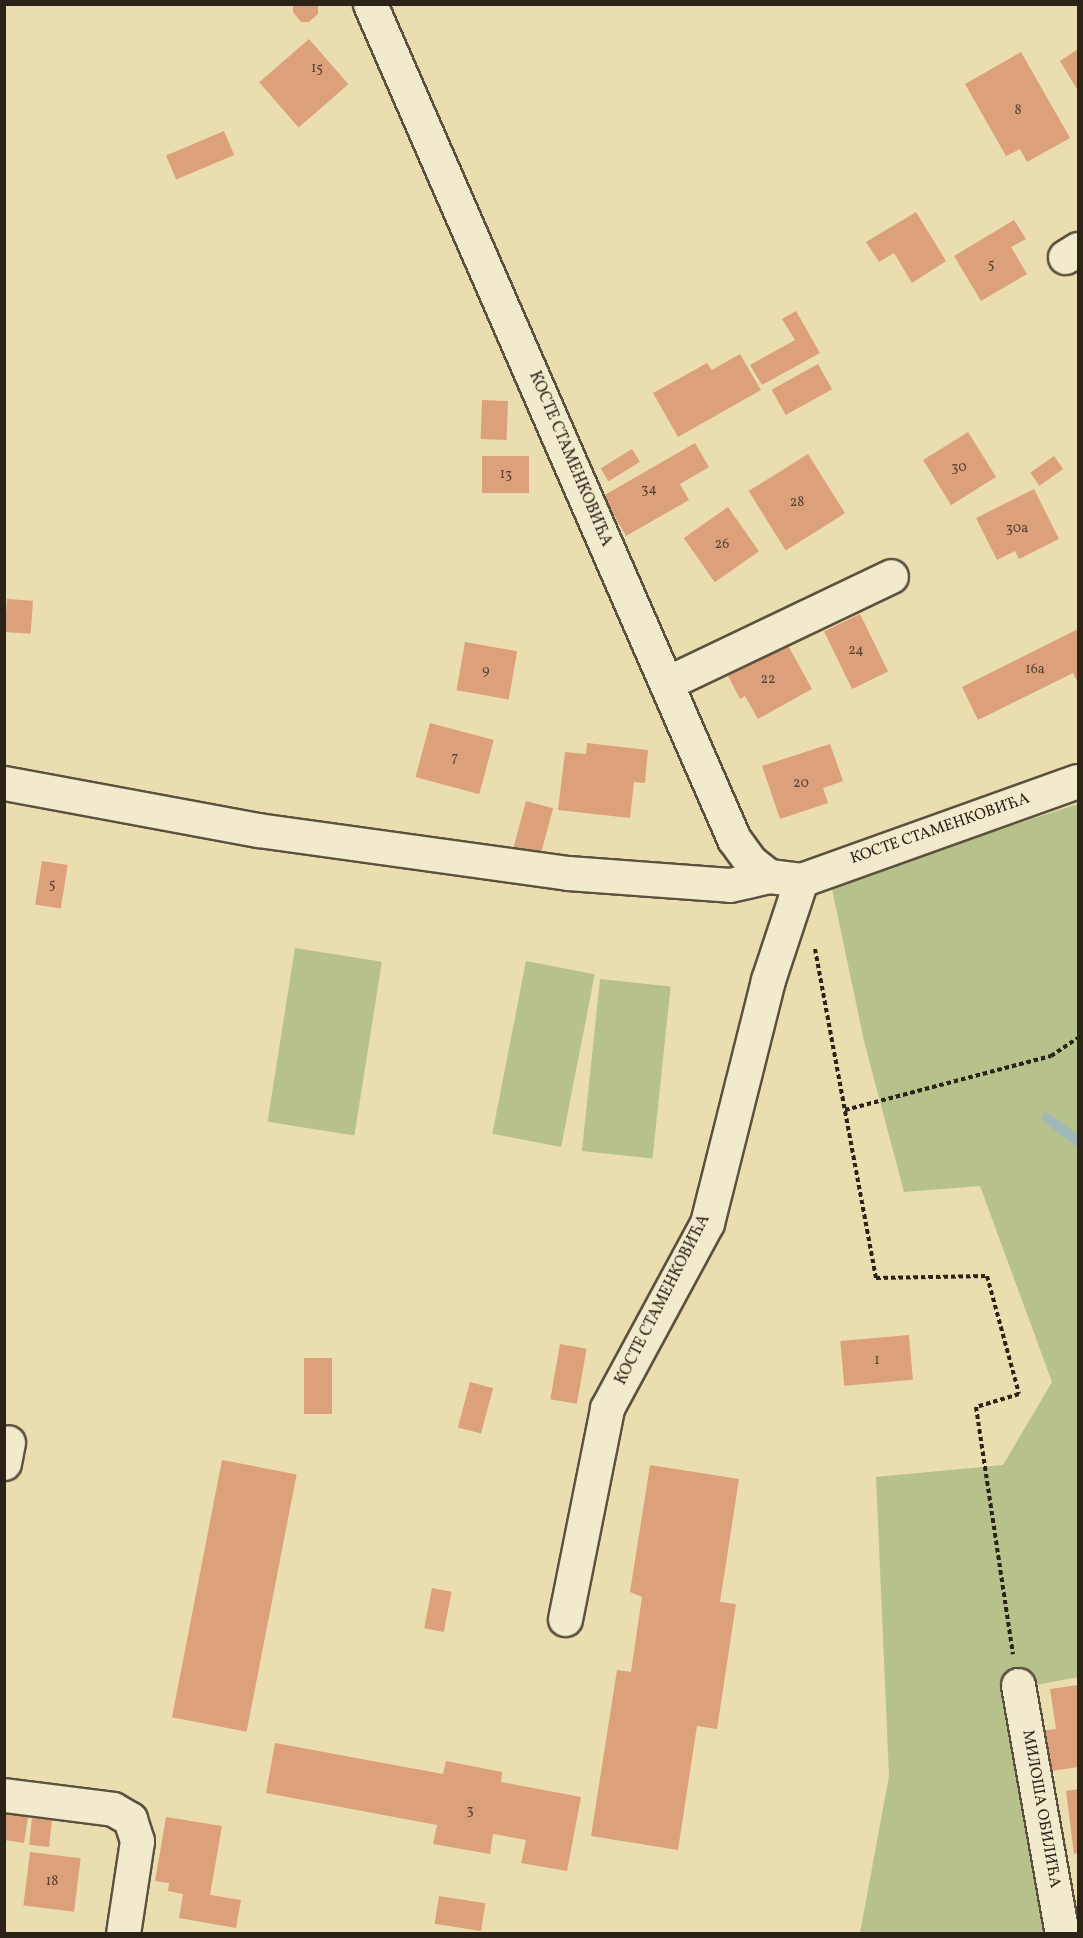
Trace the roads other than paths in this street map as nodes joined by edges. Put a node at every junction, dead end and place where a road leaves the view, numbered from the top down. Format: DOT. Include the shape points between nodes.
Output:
graph roads {
  1 [pos="370,4"];
  2 [pos="891,576"];
  3 [pos="667,683"];
  4 [pos="1078,781"];
  5 [pos="4,783"];
  6 [pos="769,876"];
  7 [pos="801,880"];
  8 [pos="565,1619"];
  9 [pos="1018,1685"];
  10 [pos="4,1795"];
  11 [pos="123,1934"];
  12 [pos="1062,1934"];
  1 -- 3 [label="street, КОСТЕ СТАМЕНКОВИЋА"];
  2 -- 3 [label="street"];
  3 -- 6 [label="street, КОСТЕ СТАМЕНКОВИЋА" via="734,839 751,862"];
  4 -- 7 [label="street, КОСТЕ СТАМЕНКОВИЋА"];
  5 -- 6 [label="street" via="258,830 568,873 730,885"];
  6 -- 7 [label="street, КОСТЕ СТАМЕНКОВИЋА"];
  7 -- 8 [label="street, КОСТЕ СТАМЕНКОВИЋА" via="768,980 707,1223 607,1408"];
  9 -- 12 [label="street, МИЛОША ОБИЛИЋА"];
  10 -- 11 [label="street" via="113,1809 130,1819 137,1841"];
}
